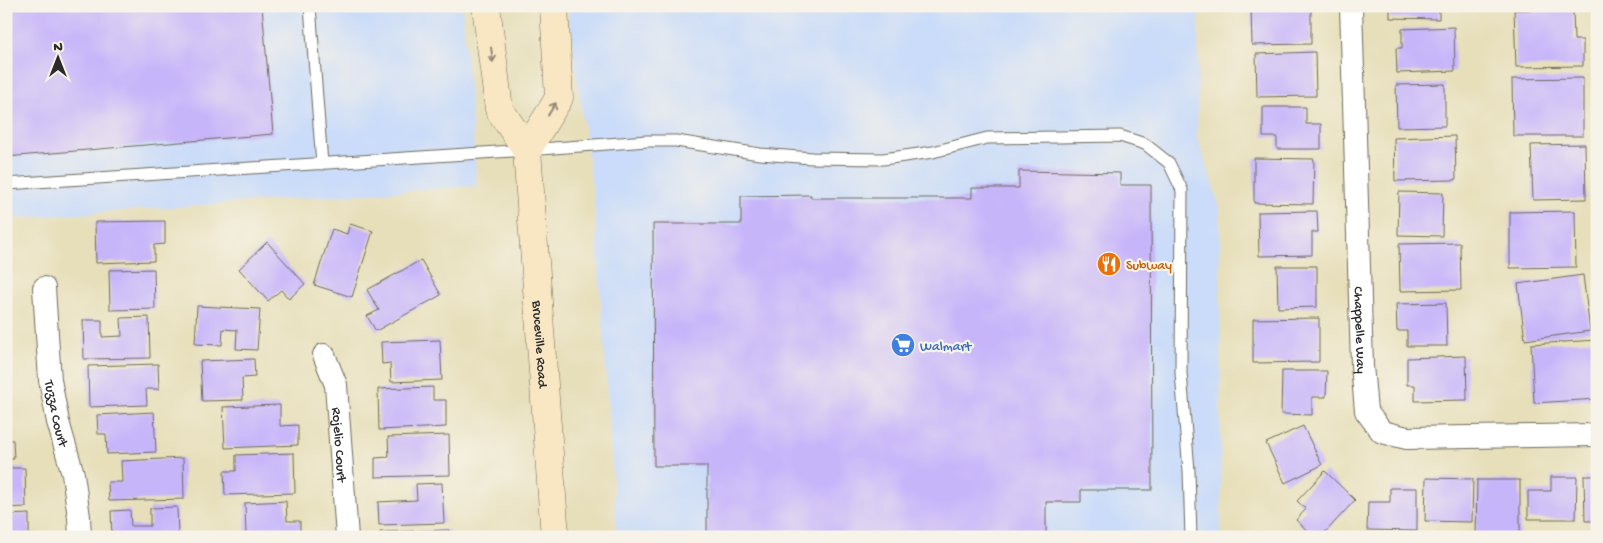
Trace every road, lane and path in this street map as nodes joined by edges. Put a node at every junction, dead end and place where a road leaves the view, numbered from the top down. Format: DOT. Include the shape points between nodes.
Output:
graph roads {
  1 [pos="310,6"];
  2 [pos="486,6"];
  3 [pos="554,6"];
  4 [pos="1351,6"];
  5 [pos="527,150"];
  6 [pos="322,164"];
  7 [pos="6,184"];
  8 [pos="44,288"];
  9 [pos="324,355"];
  10 [pos="1597,435"];
  11 [pos="80,537"];
  12 [pos="346,537"];
  13 [pos="555,537"];
  14 [pos="1191,537"];
  1 -- 6 [label="lane"];
  2 -- 5 [label="main road, one-way" via="499,109"];
  5 -- 3 [label="main road, one-way" via="559,98"];
  4 -- 10 [label="street, Chappelle Way" via="1359,293 1366,411 1382,432 1406,438"];
  5 -- 6 [label="lane"];
  5 -- 13 [label="main road, Bruceville Road"];
  5 -- 14 [label="lane" via="676,141 742,152 812,158 884,159 933,152 987,138 1120,136 1146,144 1170,163 1182,190 1181,373"];
  6 -- 7 [label="lane"];
  8 -- 11 [label="street, Tuzza Court" via="50,380 73,474"];
  9 -- 12 [label="street, Rojelio Court" via="336,385"];
}
